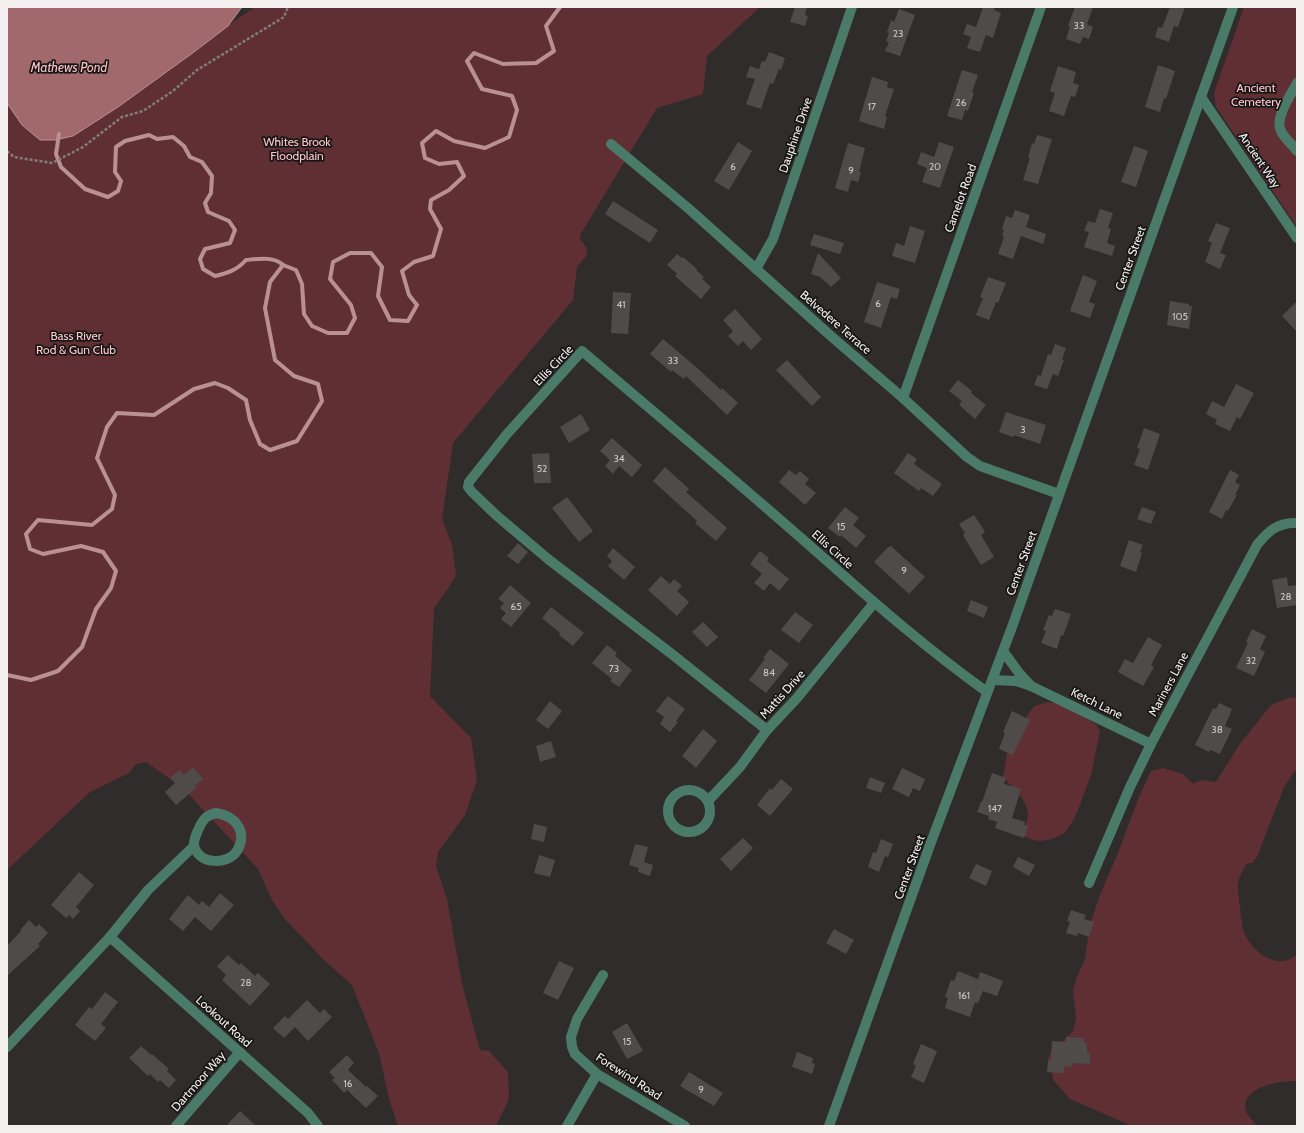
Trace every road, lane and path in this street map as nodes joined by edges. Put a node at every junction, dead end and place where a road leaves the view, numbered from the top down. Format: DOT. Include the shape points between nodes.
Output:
graph roads {
  1 [pos="288,7"];
  2 [pos="852,7"];
  3 [pos="1041,7"];
  4 [pos="1233,7"];
  5 [pos="1297,84"];
  6 [pos="1202,97"];
  7 [pos="611,144"];
  8 [pos="7,151"];
  9 [pos="1297,151"];
  10 [pos="1297,238"];
  11 [pos="756,269"];
  12 [pos="903,398"];
  13 [pos="1060,494"];
  14 [pos="1297,523"];
  15 [pos="874,603"];
  16 [pos="1003,651"];
  17 [pos="992,680"];
  18 [pos="1031,686"];
  19 [pos="988,692"];
  20 [pos="767,730"];
  21 [pos="1151,744"];
  22 [pos="708,801"];
  23 [pos="194,846"];
  24 [pos="1089,883"];
  25 [pos="110,937"];
  26 [pos="603,975"];
  27 [pos="7,1047"];
  28 [pos="240,1052"];
  29 [pos="597,1074"];
  30 [pos="176,1126"];
  31 [pos="318,1126"];
  32 [pos="567,1126"];
  33 [pos="685,1126"];
  34 [pos="829,1126"];
  1 -- 8 [label="path" via="284,17 197,70 143,111 122,117 83,147 52,163 14,157"];
  2 -- 11 [label="street, Dauphine Drive" via="773,239"];
  3 -- 12 [label="street, Camelot Road"];
  4 -- 6 [label="street, Center Street"];
  5 -- 9 [label="street" via="1279,121 1281,131"];
  6 -- 10 [label="street, Ancient Way"];
  6 -- 13 [label="street, Center Street"];
  7 -- 11 [label="street, Belvedere Terrace"];
  11 -- 12 [label="street, Belvedere Terrace"];
  12 -- 13 [label="street, Belvedere Terrace" via="966,457 980,466"];
  13 -- 16 [label="street, Center Street"];
  14 -- 21 [label="street, Mariners Lane" via="1279,525 1257,545"];
  15 -- 19 [label="street, Ellis Circle" via="927,647"];
  15 -- 20 [label="street, Mattis Drive" via="797,698"];
  15 -- 20 [label="street, Ellis Circle" via="582,351 502,439 469,482 468,488 548,559 673,654"];
  16 -- 17 [label="street, Center Street"];
  16 -- 18 [label="street, Ketch Lane"];
  17 -- 18 [label="street, Ketch Lane" via="1016,681"];
  17 -- 19 [label="street, Center Street"];
  18 -- 21 [label="street, Ketch Lane"];
  19 -- 34 [label="street, Center Street"];
  20 -- 22 [label="street, Mattis Drive" via="740,767"];
  21 -- 24 [label="street, Mariners Lane"];
  22 -- 22 [label="street" via="709,818 697,831 679,830 669,820 667,813 671,799 682,791 697,791"];
  23 -- 23 [label="street" via="201,824 209,815 224,814 231,818 240,830 241,838 235,853 221,861 205,858"];
  23 -- 25 [label="street" via="148,890"];
  25 -- 27 [label="street"];
  25 -- 28 [label="street, Lookout Road"];
  26 -- 29 [label="street, Forewind Road" via="578,1019 571,1037 575,1054"];
  28 -- 30 [label="street, Dartmoor Way"];
  28 -- 31 [label="street, Lookout Road" via="308,1113"];
  29 -- 32 [label="street"];
  29 -- 33 [label="street, Forewind Road"];
}
